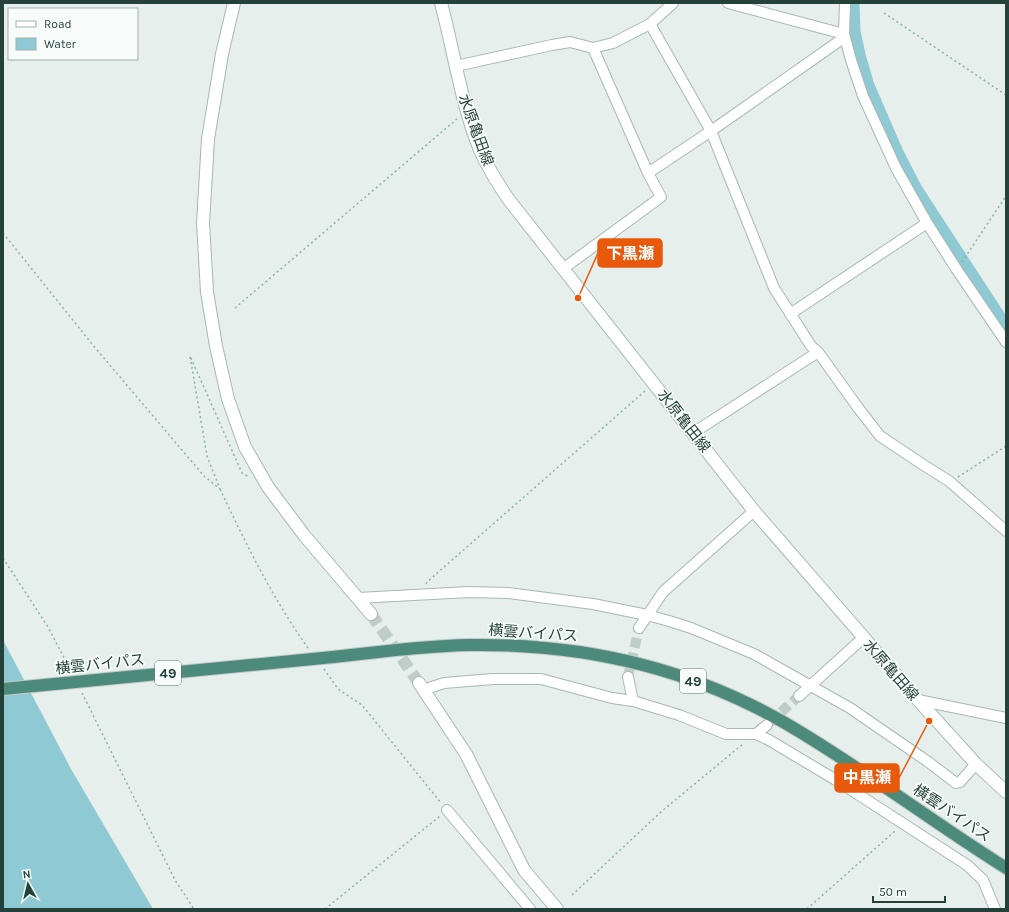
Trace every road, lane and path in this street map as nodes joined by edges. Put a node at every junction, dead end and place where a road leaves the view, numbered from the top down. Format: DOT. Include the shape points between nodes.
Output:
graph roads {
  1 [pos="234,3"];
  2 [pos="441,3"];
  3 [pos="673,3"];
  4 [pos="728,3"];
  5 [pos="844,3"];
  6 [pos="884,13"];
  7 [pos="650,24"];
  8 [pos="844,36"];
  9 [pos="593,48"];
  10 [pos="456,66"];
  11 [pos="1006,95"];
  12 [pos="466,111"];
  13 [pos="711,131"];
  14 [pos="648,173"];
  15 [pos="1006,196"];
  16 [pos="927,223"];
  17 [pos="3,233"];
  18 [pos="564,268"];
  19 [pos="957,270"];
  20 [pos="235,308"];
  21 [pos="790,314"];
  22 [pos="1006,342"];
  23 [pos="818,352"];
  24 [pos="654,383"];
  25 [pos="693,433"];
  26 [pos="1006,446"];
  27 [pos="949,481"];
  28 [pos="268,487"];
  29 [pos="220,489"];
  30 [pos="754,512"];
  31 [pos="1006,530"];
  32 [pos="3,558"];
  33 [pos="423,593"];
  34 [pos="358,598"];
  35 [pos="371,614"];
  36 [pos="647,615"];
  37 [pos="639,628"];
  38 [pos="863,638"];
  39 [pos="312,652"];
  40 [pos="320,664"];
  41 [pos="72,673"];
  42 [pos="628,677"];
  43 [pos="421,686"];
  44 [pos="810,686"];
  45 [pos="79,687"];
  46 [pos="3,689"];
  47 [pos="799,696"];
  48 [pos="918,700"];
  49 [pos="632,701"];
  50 [pos="1006,718"];
  51 [pos="767,724"];
  52 [pos="756,734"];
  53 [pos="976,764"];
  54 [pos="1006,792"];
  55 [pos="447,810"];
  56 [pos="902,824"];
  57 [pos="1006,868"];
  58 [pos="572,895"];
  59 [pos="194,909"];
  60 [pos="325,909"];
  61 [pos="530,909"];
  62 [pos="557,909"];
  63 [pos="806,909"];
  64 [pos="995,909"];
  1 -- 28 [label="main road" via="222,54 208,139 203,224 207,292 228,399 245,447"];
  2 -- 10 [label="main road, 水原亀田線"];
  3 -- 7 [label="street"];
  4 -- 8 [label="street"];
  5 -- 8 [label="street"];
  6 -- 11 [label="path"];
  7 -- 9 [label="street" via="613,43"];
  7 -- 13 [label="street"];
  8 -- 13 [label="street"];
  8 -- 16 [label="street" via="863,96 896,168"];
  9 -- 10 [label="street" via="570,42"];
  9 -- 14 [label="street"];
  10 -- 12 [label="main road, 水原亀田線"];
  12 -- 18 [label="main road, 水原亀田線" via="494,177 509,200"];
  12 -- 20 [label="path"];
  13 -- 14 [label="street"];
  13 -- 21 [label="street" via="774,288"];
  14 -- 18 [label="street" via="661,196"];
  15 -- 19 [label="path"];
  16 -- 19 [label="street"];
  16 -- 21 [label="street"];
  17 -- 29 [label="path" via="96,349 204,476"];
  18 -- 24 [label="main road, 水原亀田線"];
  19 -- 22 [label="street"];
  21 -- 23 [label="street" via="811,346"];
  23 -- 25 [label="street"];
  23 -- 27 [label="street" via="880,436"];
  24 -- 25 [label="main road, 水原亀田線"];
  24 -- 33 [label="path" via="427,582"];
  25 -- 30 [label="main road, 水原亀田線"];
  26 -- 27 [label="path"];
  27 -- 31 [label="street"];
  28 -- 29 [label="path" via="242,472 190,356 207,456"];
  28 -- 34 [label="main road" via="304,535"];
  29 -- 39 [label="path" via="247,546 294,627"];
  30 -- 36 [label="street" via="663,592"];
  30 -- 38 [label="main road, 水原亀田線"];
  32 -- 41 [label="path" via="48,627"];
  33 -- 34 [label="street"];
  33 -- 36 [label="street" via="508,593 593,604"];
  34 -- 35 [label="main road"];
  36 -- 37 [label="street"];
  36 -- 44 [label="street" via="691,628 754,654"];
  38 -- 44 [label="street"];
  38 -- 48 [label="main road, 水原亀田線"];
  40 -- 55 [label="path" via="338,689 362,705"];
  42 -- 49 [label="street"];
  43 -- 49 [label="street" via="493,679 541,679"];
  43 -- 62 [label="main road" via="466,754 524,870"];
  44 -- 47 [label="street"];
  44 -- 53 [label="street" via="850,708 956,783 960,782"];
  45 -- 59 [label="path" via="175,880"];
  46 -- 57 [label="highway, 横雲バイパス / 49, bridge" via="468,645 521,646 623,659 669,671 784,722"];
  48 -- 50 [label="street"];
  48 -- 53 [label="main road, 水原亀田線"];
  49 -- 52 [label="street" via="679,715 726,734"];
  51 -- 52 [label="street"];
  52 -- 56 [label="street" via="836,780"];
  52 -- 58 [label="path" via="662,810"];
  53 -- 54 [label="main road, 水原亀田線"];
  55 -- 60 [label="path"];
  55 -- 61 [label="street"];
  56 -- 63 [label="path"];
  56 -- 64 [label="street" via="967,865 978,875 983,880"];
}
